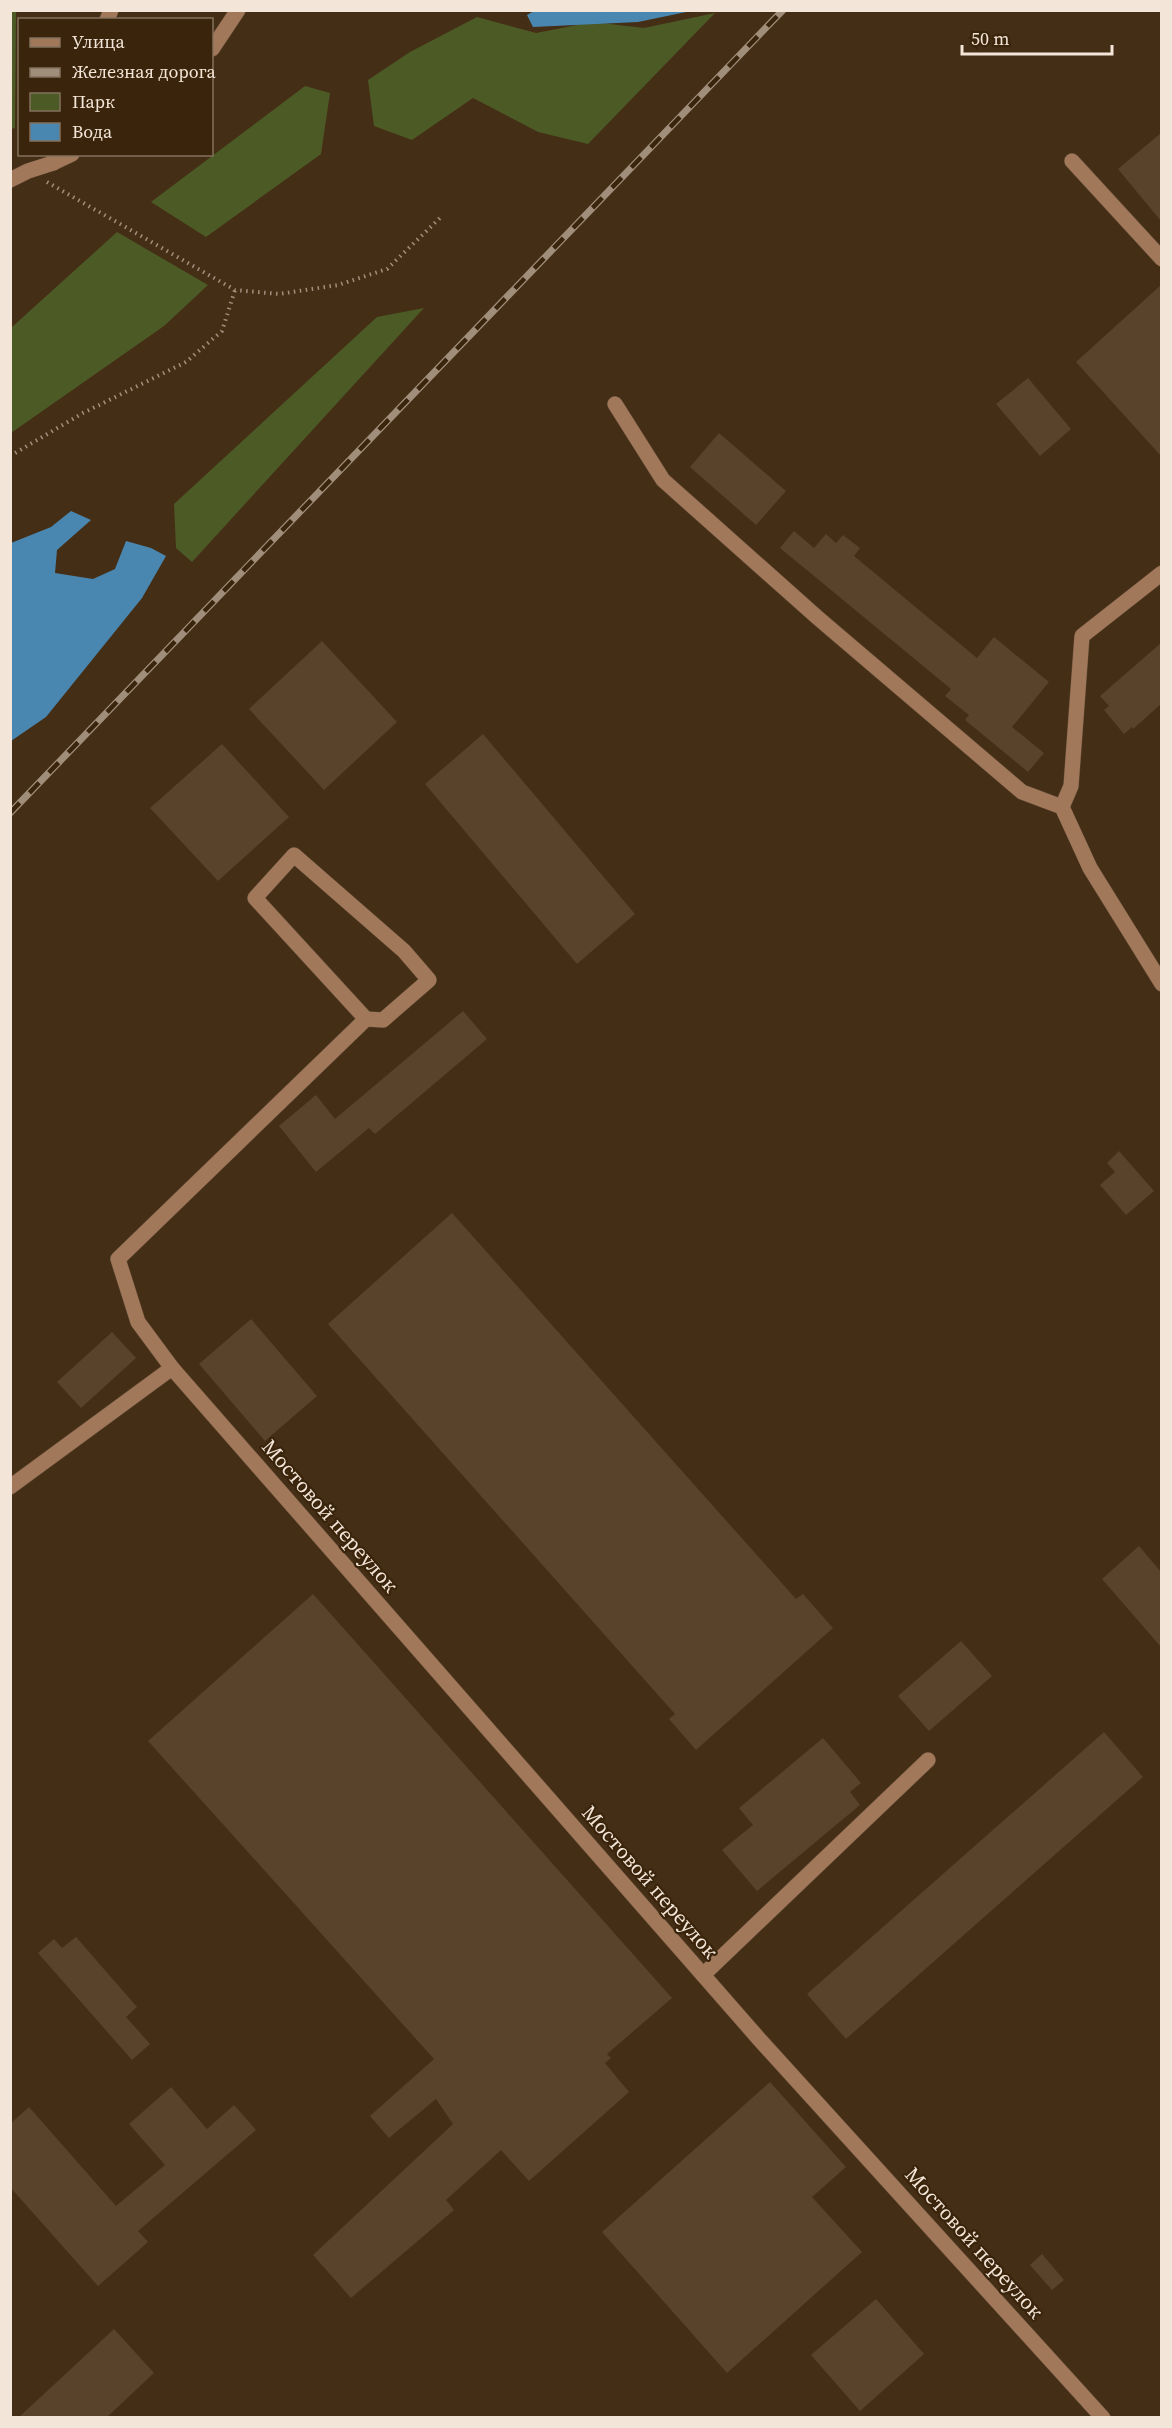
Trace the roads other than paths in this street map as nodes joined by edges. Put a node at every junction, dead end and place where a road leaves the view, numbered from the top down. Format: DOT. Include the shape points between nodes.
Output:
graph roads {
  1 [pos="238,10"];
  2 [pos="213,48"];
  3 [pos="54,159"];
  4 [pos="1072,161"];
  5 [pos="10,180"];
  6 [pos="1161,259"];
  7 [pos="615,404"];
  8 [pos="1161,573"];
  9 [pos="1062,807"];
  10 [pos="1161,984"];
  11 [pos="366,1019"];
  12 [pos="172,1368"];
  13 [pos="10,1487"];
  14 [pos="928,1760"];
  15 [pos="704,1975"];
  16 [pos="1103,2418"];
  1 -- 2 [label="street"];
  3 -- 5 [label="street"];
  4 -- 6 [label="street"];
  7 -- 9 [label="street" via="663,480 1022,792"];
  8 -- 9 [label="street" via="1082,636 1071,786"];
  9 -- 10 [label="street" via="1090,868"];
  11 -- 11 [label="street" via="382,1020 429,980 404,951 294,855 255,898"];
  11 -- 12 [label="street, Мостовой переулок" via="118,1259 138,1322"];
  12 -- 13 [label="street"];
  12 -- 15 [label="street, Мостовой переулок"];
  14 -- 15 [label="street"];
  15 -- 16 [label="street, Мостовой переулок"];
}
